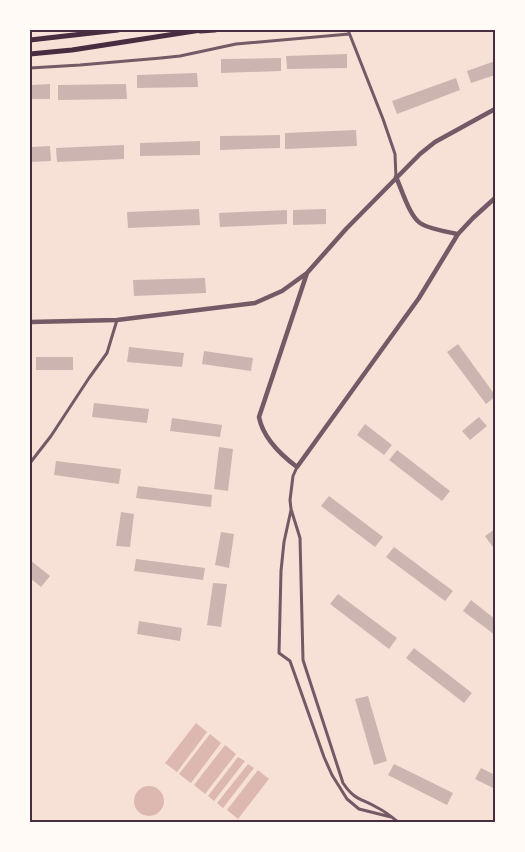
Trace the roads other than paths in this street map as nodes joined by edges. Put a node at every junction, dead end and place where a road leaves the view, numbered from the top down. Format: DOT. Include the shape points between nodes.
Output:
graph roads {
  1 [pos="118,30"];
  2 [pos="202,30"];
  3 [pos="215,30"];
  4 [pos="194,32"];
  5 [pos="348,32"];
  6 [pos="30,40"];
  7 [pos="30,54"];
  8 [pos="30,68"];
  9 [pos="495,108"];
  10 [pos="396,177"];
  11 [pos="495,198"];
  12 [pos="458,234"];
  13 [pos="306,273"];
  14 [pos="117,320"];
  15 [pos="30,322"];
  16 [pos="30,463"];
  17 [pos="298,467"];
  18 [pos="292,509"];
  19 [pos="392,818"];
  20 [pos="398,822"];
  1 -- 6 [label="main road"];
  2 -- 4 [label="main road"];
  3 -- 4 [label="main road"];
  4 -- 7 [label="main road"];
  5 -- 8 [label="street" via="236,44 180,56"];
  5 -- 10 [label="street" via="395,154"];
  9 -- 10 [label="street" via="435,142"];
  10 -- 12 [label="street" via="419,222"];
  10 -- 13 [label="street"];
  11 -- 12 [label="street"];
  12 -- 17 [label="street" via="419,298"];
  13 -- 14 [label="street" via="282,291 255,303"];
  13 -- 17 [label="street" via="259,417 267,436 285,458"];
  14 -- 15 [label="street"];
  14 -- 16 [label="street" via="107,353"];
  17 -- 18 [label="street" via="291,486"];
  18 -- 19 [label="street" via="300,538 303,660 338,770 343,783 356,798 376,806"];
  18 -- 19 [label="street" via="281,571 279,654 290,661 324,757 347,798 359,809"];
  19 -- 20 [label="street"];
}
